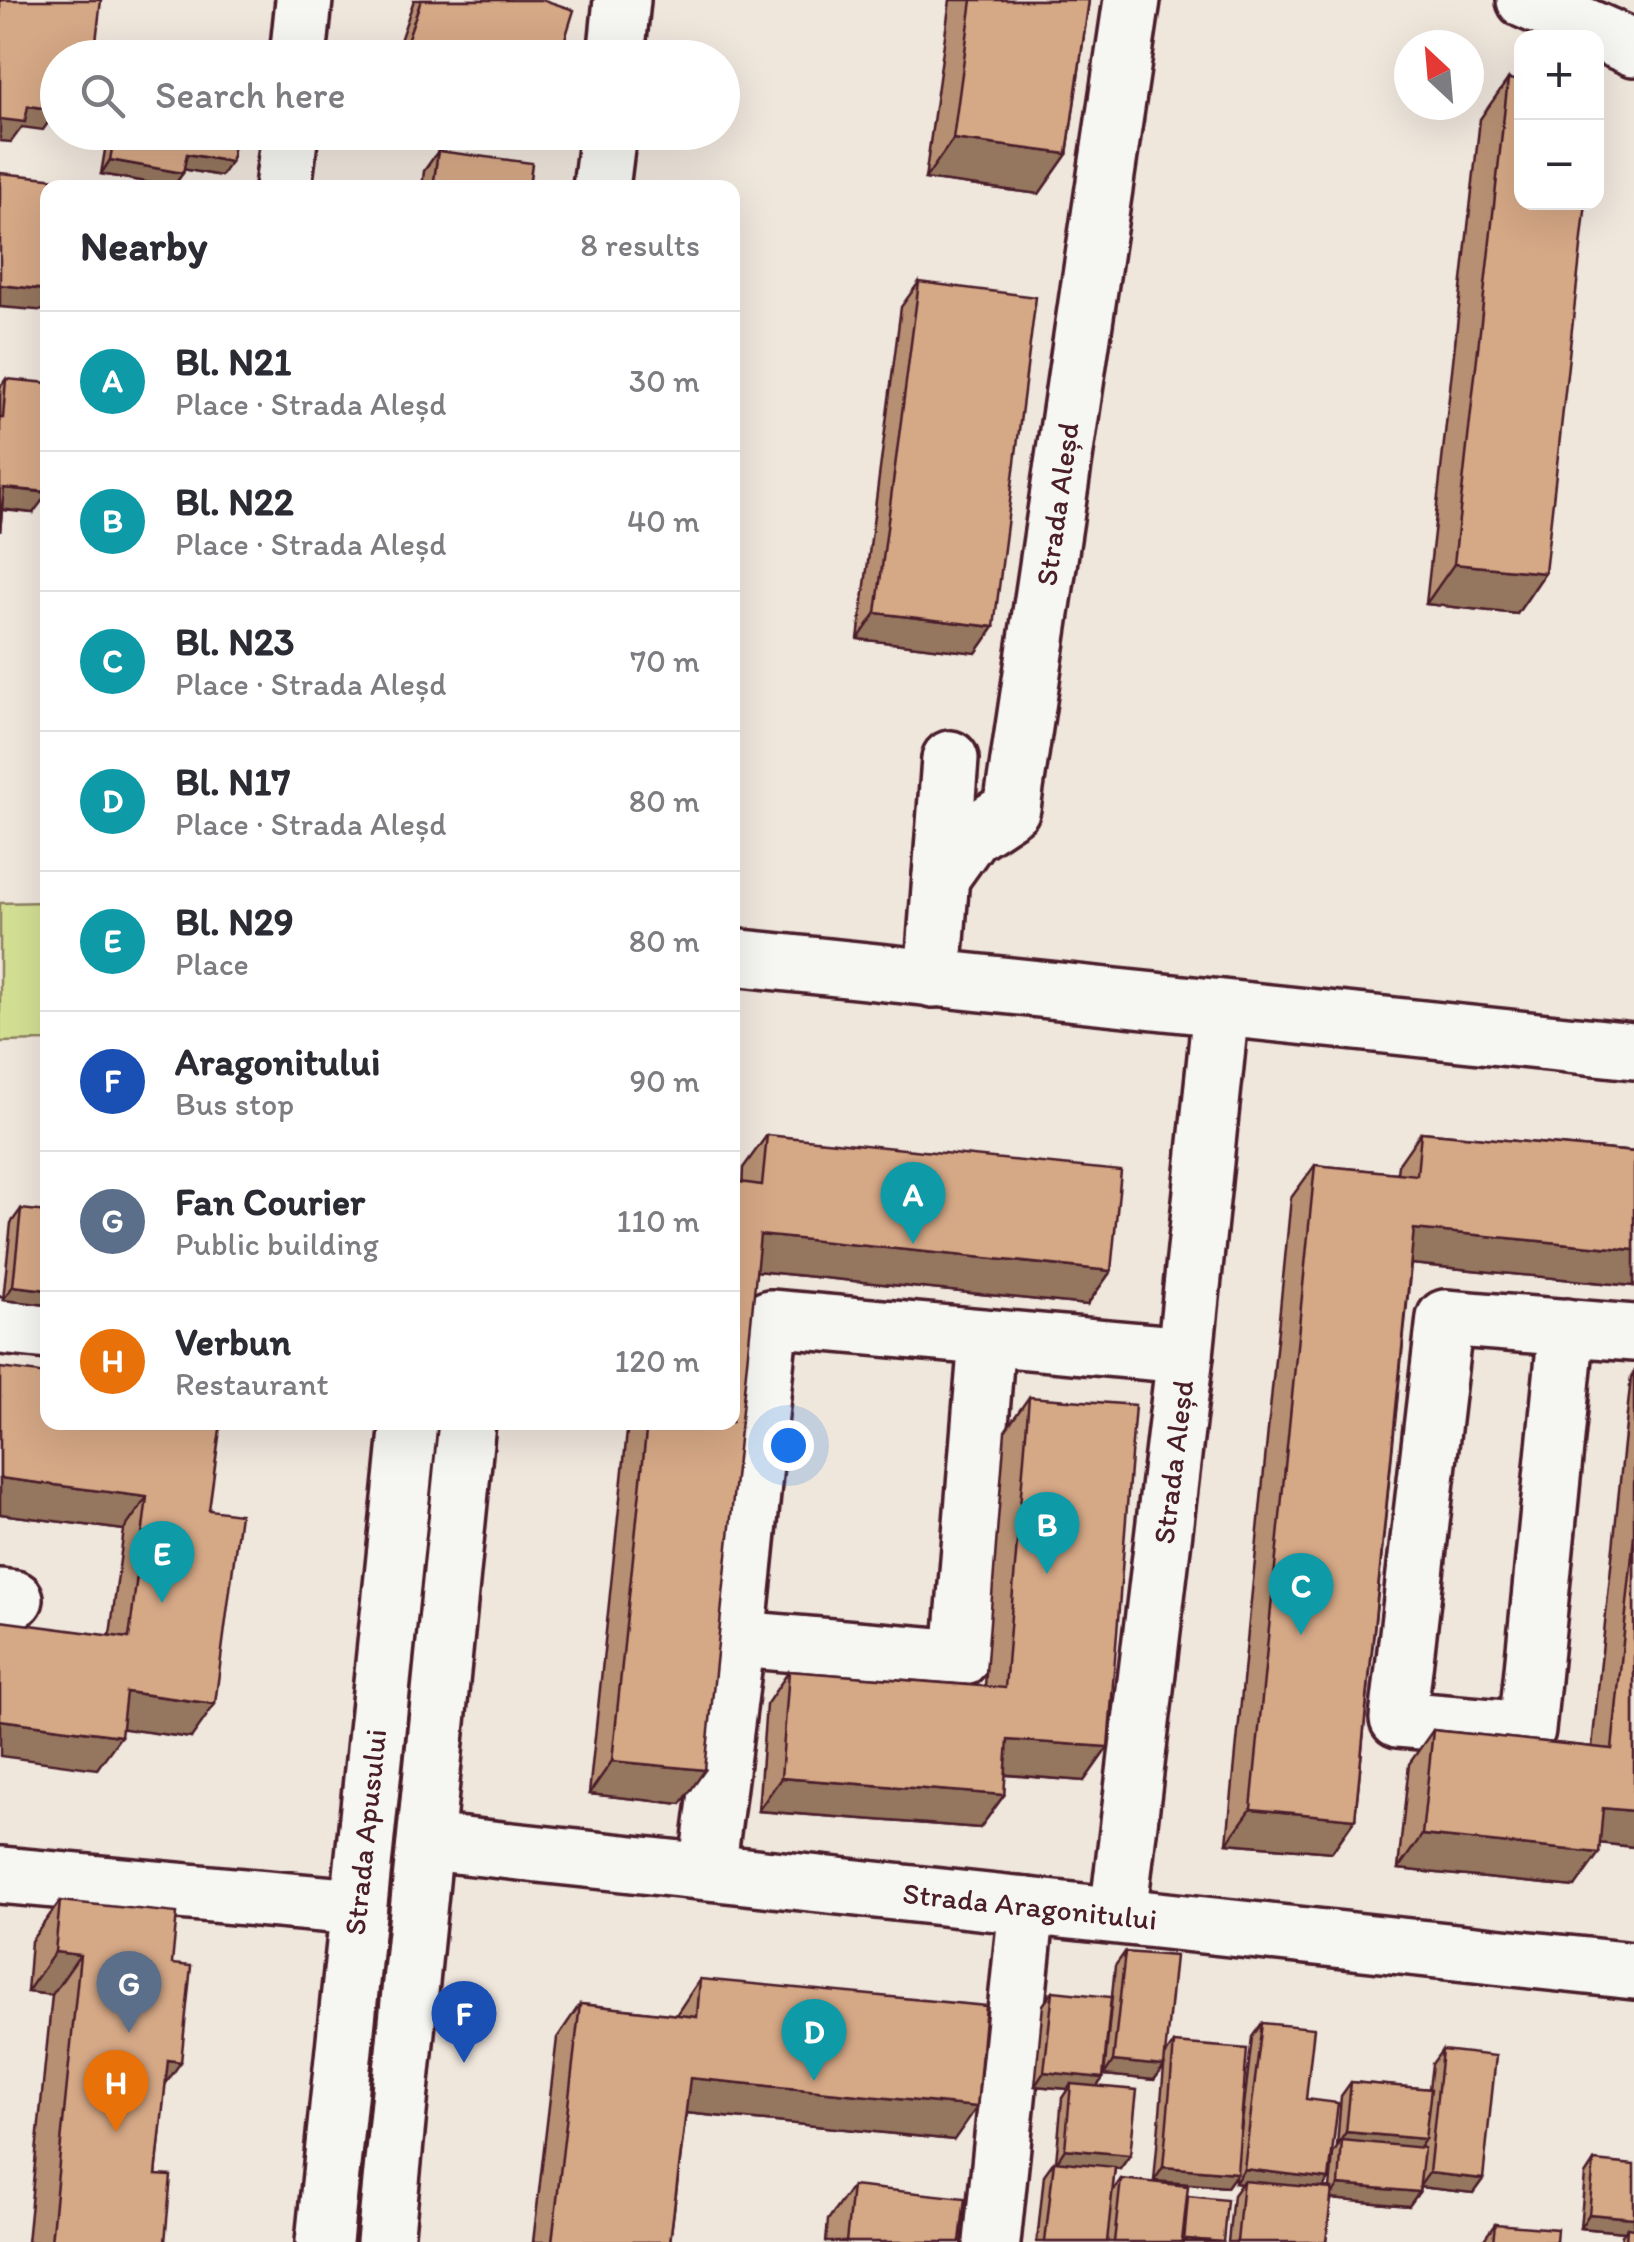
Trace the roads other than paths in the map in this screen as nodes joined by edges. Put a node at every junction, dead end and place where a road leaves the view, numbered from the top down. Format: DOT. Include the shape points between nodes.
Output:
graph roads {
  1 [pos="304,0"];
  2 [pos="622,0"];
  3 [pos="1132,0"];
  4 [pos="1525,0"];
  5 [pos="300,40"];
  6 [pos="618,40"];
  7 [pos="1634,48"];
  8 [pos="288,150"];
  9 [pos="606,150"];
  10 [pos="285,180"];
  11 [pos="603,180"];
  12 [pos="950,759"];
  13 [pos="941,877"];
  14 [pos="740,958"];
  15 [pos="933,978"];
  16 [pos="1221,1008"];
  17 [pos="1634,1051"];
  18 [pos="0,1326"];
  19 [pos="1567,1327"];
  20 [pos="40,1330"];
  21 [pos="1634,1333"];
  22 [pos="987,1339"];
  23 [pos="1185,1355"];
  24 [pos="407,1430"];
  25 [pos="466,1430"];
  26 [pos="737,1638"];
  27 [pos="427,1842"];
  28 [pos="707,1871"];
  29 [pos="0,1875"];
  30 [pos="1027,1906"];
  31 [pos="356,1908"];
  32 [pos="1118,1915"];
  33 [pos="1634,1971"];
  34 [pos="324,2242"];
  35 [pos="385,2242"];
  36 [pos="992,2242"];
  1 -- 5 [label="street"];
  2 -- 6 [label="street"];
  3 -- 13 [label="street, Strada Aleșd" via="1012,808 971,835"];
  4 -- 7 [label="street"];
  8 -- 10 [label="street"];
  9 -- 11 [label="street"];
  12 -- 13 [label="street"];
  13 -- 15 [label="street"];
  14 -- 15 [label="street"];
  15 -- 16 [label="street"];
  16 -- 17 [label="street"];
  16 -- 23 [label="street, Strada Aleșd"];
  18 -- 20 [label="street"];
  19 -- 19 [label="street" via="1445,1318 1398,1719 1526,1730"];
  19 -- 21 [label="street"];
  22 -- 23 [label="street"];
  22 -- 26 [label="street" via="770,1318"];
  22 -- 26 [label="street" via="961,1658"];
  23 -- 32 [label="street, Strada Aleșd"];
  24 -- 31 [label="street, Strada Apusului"];
  25 -- 27 [label="street, Strada Apusului"];
  26 -- 28 [label="street"];
  27 -- 28 [label="street, Strada Aragonitului"];
  27 -- 31 [label="street"];
  27 -- 35 [label="street, Strada Apusului"];
  28 -- 30 [label="street, Strada Aragonitului"];
  29 -- 31 [label="street"];
  30 -- 32 [label="street, Strada Aragonitului"];
  30 -- 36 [label="street"];
  31 -- 34 [label="street, Strada Apusului"];
  32 -- 33 [label="street, Strada Aragonitului"];
}
